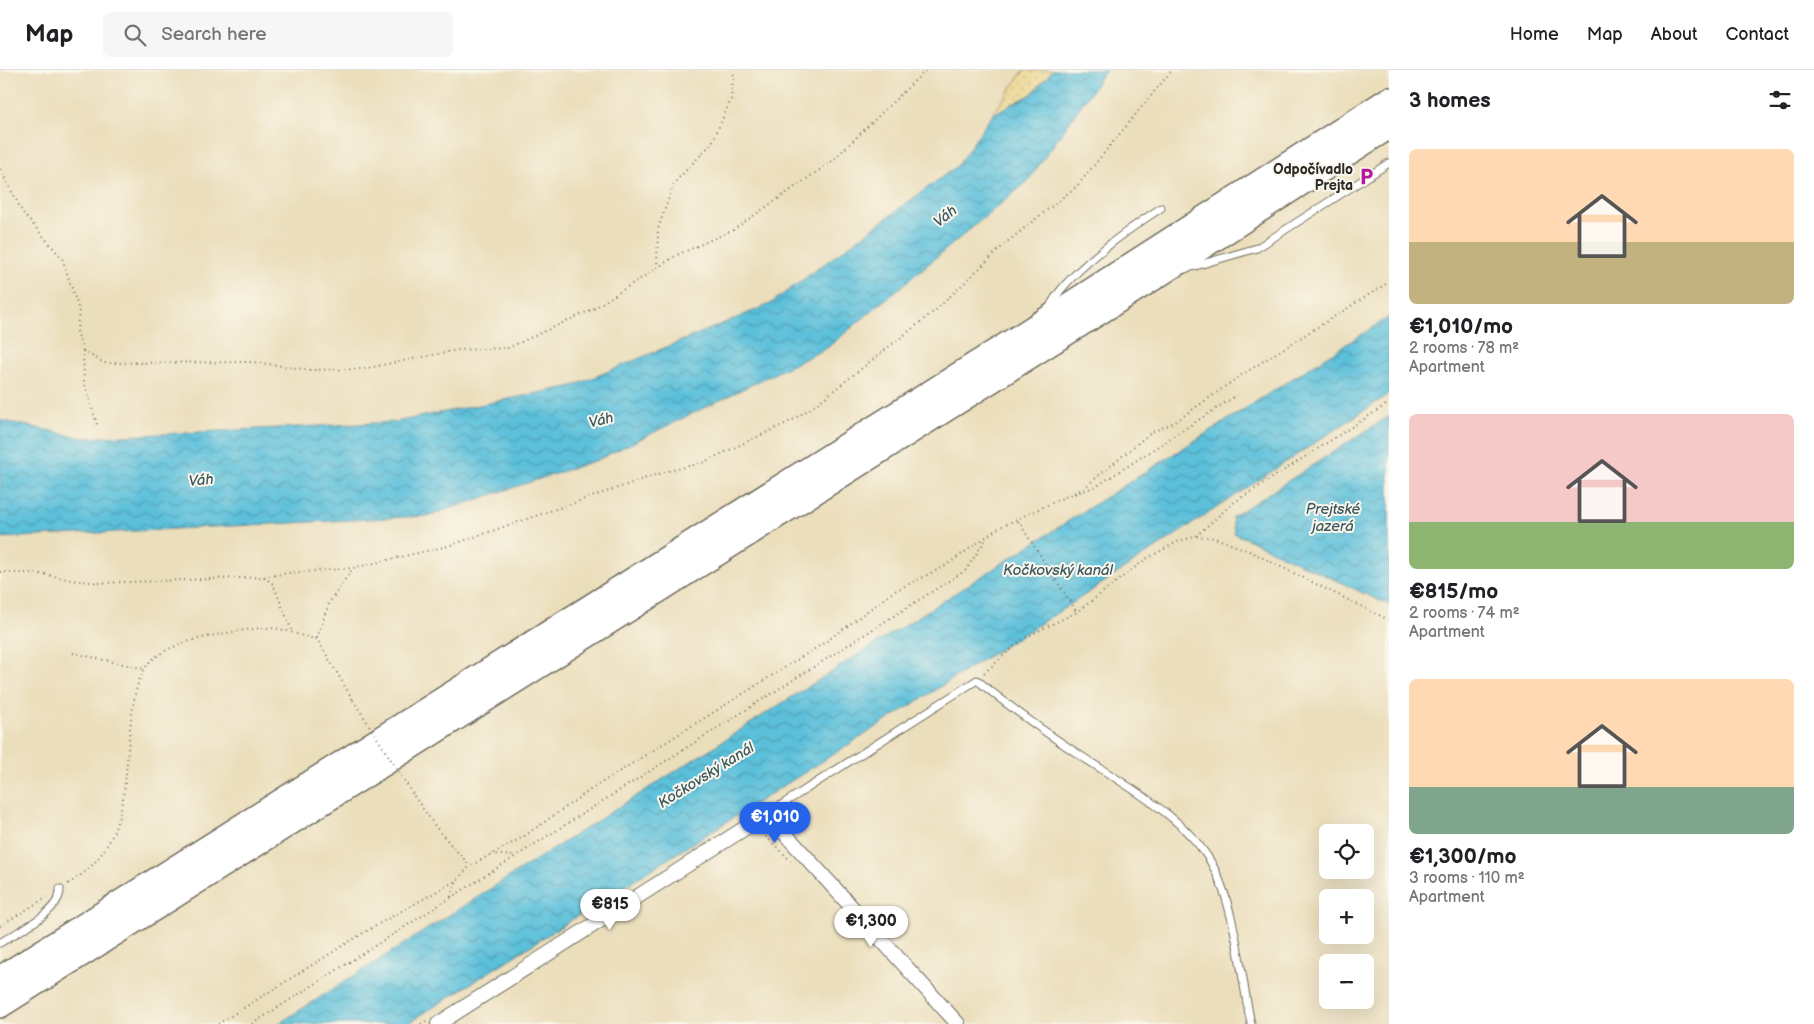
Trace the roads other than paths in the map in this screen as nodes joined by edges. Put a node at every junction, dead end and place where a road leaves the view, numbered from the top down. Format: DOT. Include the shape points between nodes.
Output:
graph roads {
  1 [pos="1389,100"];
  2 [pos="1389,126"];
  3 [pos="1389,162"];
  4 [pos="1161,208"];
  5 [pos="1156,276"];
  6 [pos="1045,321"];
  7 [pos="767,814"];
  8 [pos="60,889"];
  9 [pos="0,943"];
  10 [pos="0,979"];
  11 [pos="0,1004"];
  12 [pos="438,1024"];
  13 [pos="958,1024"];
  14 [pos="1251,1024"];
  1 -- 6 [label="highway"];
  2 -- 5 [label="highway"];
  3 -- 5 [label="lane" via="1257,248"];
  4 -- 6 [label="lane" via="1122,233 1054,296"];
  5 -- 11 [label="highway"];
  6 -- 10 [label="highway"];
  7 -- 12 [label="street"];
  7 -- 13 [label="street"];
  7 -- 14 [label="lane" via="977,680 1036,726 1157,807 1201,848 1214,868 1226,900"];
  8 -- 9 [label="lane" via="54,906"];
}
